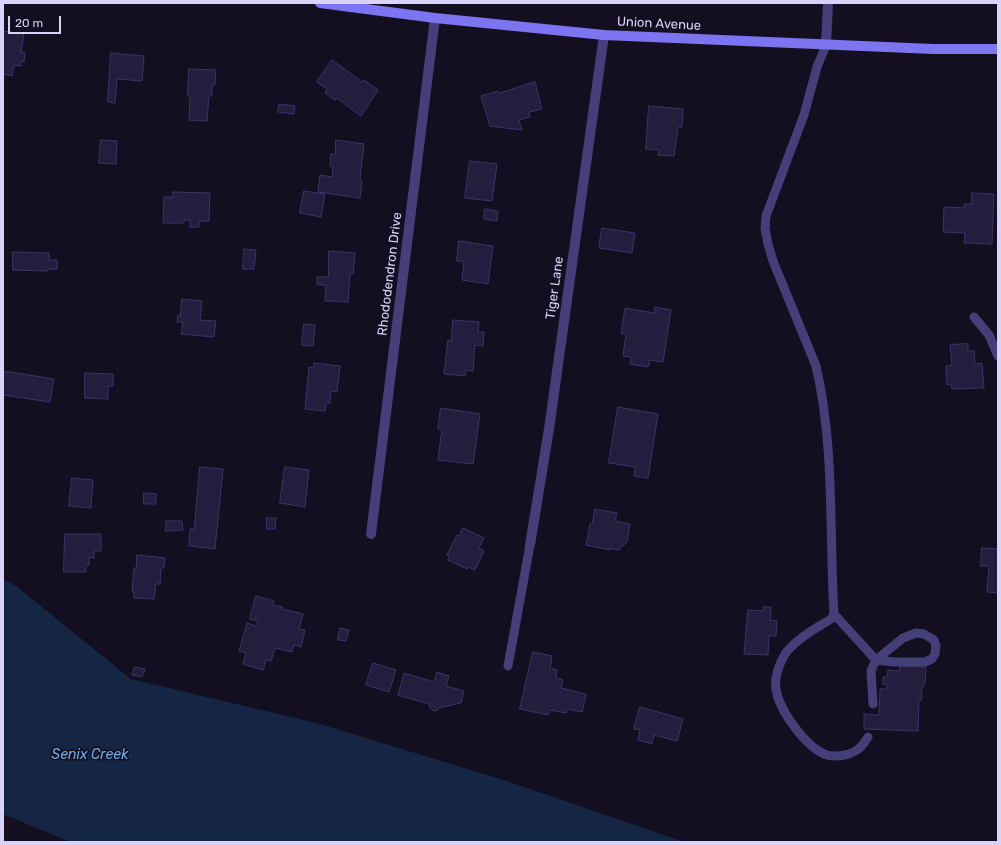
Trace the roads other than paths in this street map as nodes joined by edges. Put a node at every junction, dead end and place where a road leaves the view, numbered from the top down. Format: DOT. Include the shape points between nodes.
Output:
graph roads {
  1 [pos="320,3"];
  2 [pos="828,3"];
  3 [pos="435,18"];
  4 [pos="604,35"];
  5 [pos="826,45"];
  6 [pos="998,49"];
  7 [pos="974,317"];
  8 [pos="998,356"];
  9 [pos="371,534"];
  10 [pos="530,545"];
  11 [pos="834,614"];
  12 [pos="876,660"];
  13 [pos="508,666"];
  14 [pos="873,704"];
  15 [pos="868,737"];
  1 -- 3 [label="street, Union Avenue"];
  2 -- 5 [label="street"];
  3 -- 4 [label="street, Union Avenue"];
  3 -- 9 [label="street, Rhododendron Drive"];
  4 -- 5 [label="street, Union Avenue"];
  4 -- 10 [label="street, Tiger Lane" via="549,428"];
  5 -- 6 [label="street, Union Avenue"];
  5 -- 11 [label="lane" via="804,115 770,200 765,228 773,261 816,366 820,382 825,411 830,481"];
  7 -- 8 [label="lane" via="989,335"];
  10 -- 13 [label="lane"];
  11 -- 12 [label="lane"];
  11 -- 15 [label="lane" via="784,655 776,680 776,690 794,727 811,747 826,755 855,752 863,746"];
  12 -- 12 [label="lane" via="925,662 932,659 936,646 929,636 916,633 903,638"];
  12 -- 14 [label="lane" via="871,671"];
}
